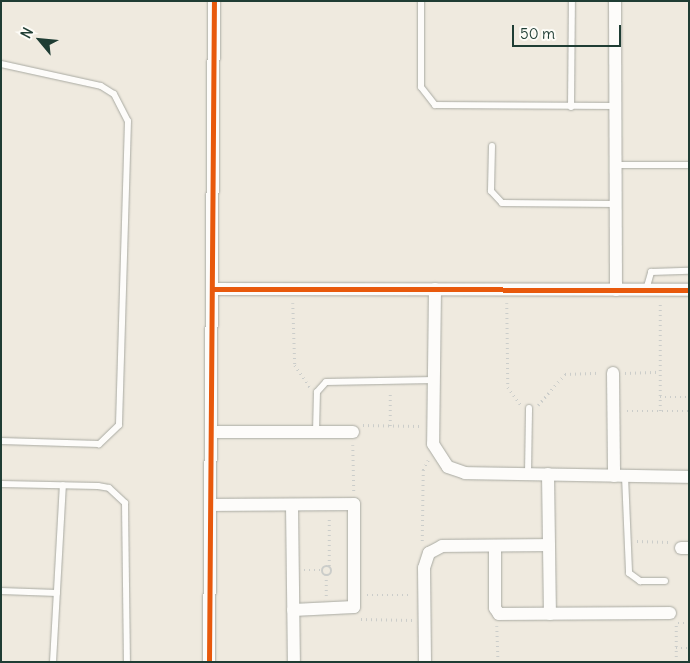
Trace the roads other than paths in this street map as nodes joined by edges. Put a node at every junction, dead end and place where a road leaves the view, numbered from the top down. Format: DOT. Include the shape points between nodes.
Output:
graph roads {
  1 [pos="214,1"];
  2 [pos="420,1"];
  3 [pos="572,1"];
  4 [pos="615,1"];
  5 [pos="1,64"];
  6 [pos="615,106"];
  7 [pos="571,107"];
  8 [pos="492,146"];
  9 [pos="616,165"];
  10 [pos="689,165"];
  11 [pos="616,204"];
  12 [pos="689,271"];
  13 [pos="212,289"];
  14 [pos="435,289"];
  15 [pos="616,290"];
  16 [pos="646,290"];
  17 [pos="689,290"];
  18 [pos="612,373"];
  19 [pos="434,380"];
  20 [pos="529,408"];
  21 [pos="210,432"];
  22 [pos="316,432"];
  23 [pos="353,432"];
  24 [pos="1,441"];
  25 [pos="528,474"];
  26 [pos="548,474"];
  27 [pos="619,476"];
  28 [pos="689,477"];
  29 [pos="1,484"];
  30 [pos="63,485"];
  31 [pos="292,504"];
  32 [pos="210,505"];
  33 [pos="549,545"];
  34 [pos="495,546"];
  35 [pos="665,581"];
  36 [pos="1,591"];
  37 [pos="57,594"];
  38 [pos="293,610"];
  39 [pos="550,614"];
  40 [pos="673,618"];
  41 [pos="53,662"];
  42 [pos="127,662"];
  43 [pos="209,662"];
  44 [pos="294,662"];
  45 [pos="425,662"];
  1 -- 13 [label="street"];
  2 -- 7 [label="lane" via="421,87 428,101 442,106"];
  3 -- 7 [label="lane"];
  4 -- 6 [label="street"];
  5 -- 24 [label="lane" via="101,86 118,100 128,121 119,425 99,444"];
  6 -- 7 [label="lane"];
  6 -- 9 [label="street"];
  8 -- 11 [label="lane" via="491,191 502,203"];
  9 -- 10 [label="lane"];
  9 -- 11 [label="street"];
  11 -- 15 [label="street"];
  12 -- 16 [label="lane" via="651,272"];
  13 -- 14 [label="street"];
  13 -- 21 [label="street"];
  14 -- 15 [label="street"];
  14 -- 19 [label="street"];
  15 -- 16 [label="street"];
  16 -- 17 [label="street"];
  18 -- 27 [label="street"];
  19 -- 22 [label="lane" via="333,380 317,392"];
  19 -- 25 [label="street" via="436,453 456,471"];
  20 -- 25 [label="lane"];
  21 -- 22 [label="street"];
  21 -- 32 [label="street"];
  22 -- 23 [label="street"];
  25 -- 26 [label="street"];
  26 -- 27 [label="street"];
  26 -- 33 [label="street"];
  27 -- 28 [label="street"];
  27 -- 35 [label="lane" via="631,577"];
  29 -- 30 [label="lane"];
  30 -- 37 [label="lane"];
  30 -- 42 [label="lane" via="108,488 125,503"];
  31 -- 32 [label="street"];
  31 -- 38 [label="street"];
  31 -- 38 [label="street" via="354,504 355,596 350,610"];
  32 -- 43 [label="street"];
  33 -- 34 [label="street"];
  33 -- 39 [label="street"];
  34 -- 39 [label="street" via="497,613"];
  34 -- 45 [label="street" via="442,546 429,553 424,595"];
  36 -- 37 [label="lane"];
  37 -- 41 [label="lane"];
  38 -- 44 [label="street"];
  39 -- 40 [label="street"];
}
